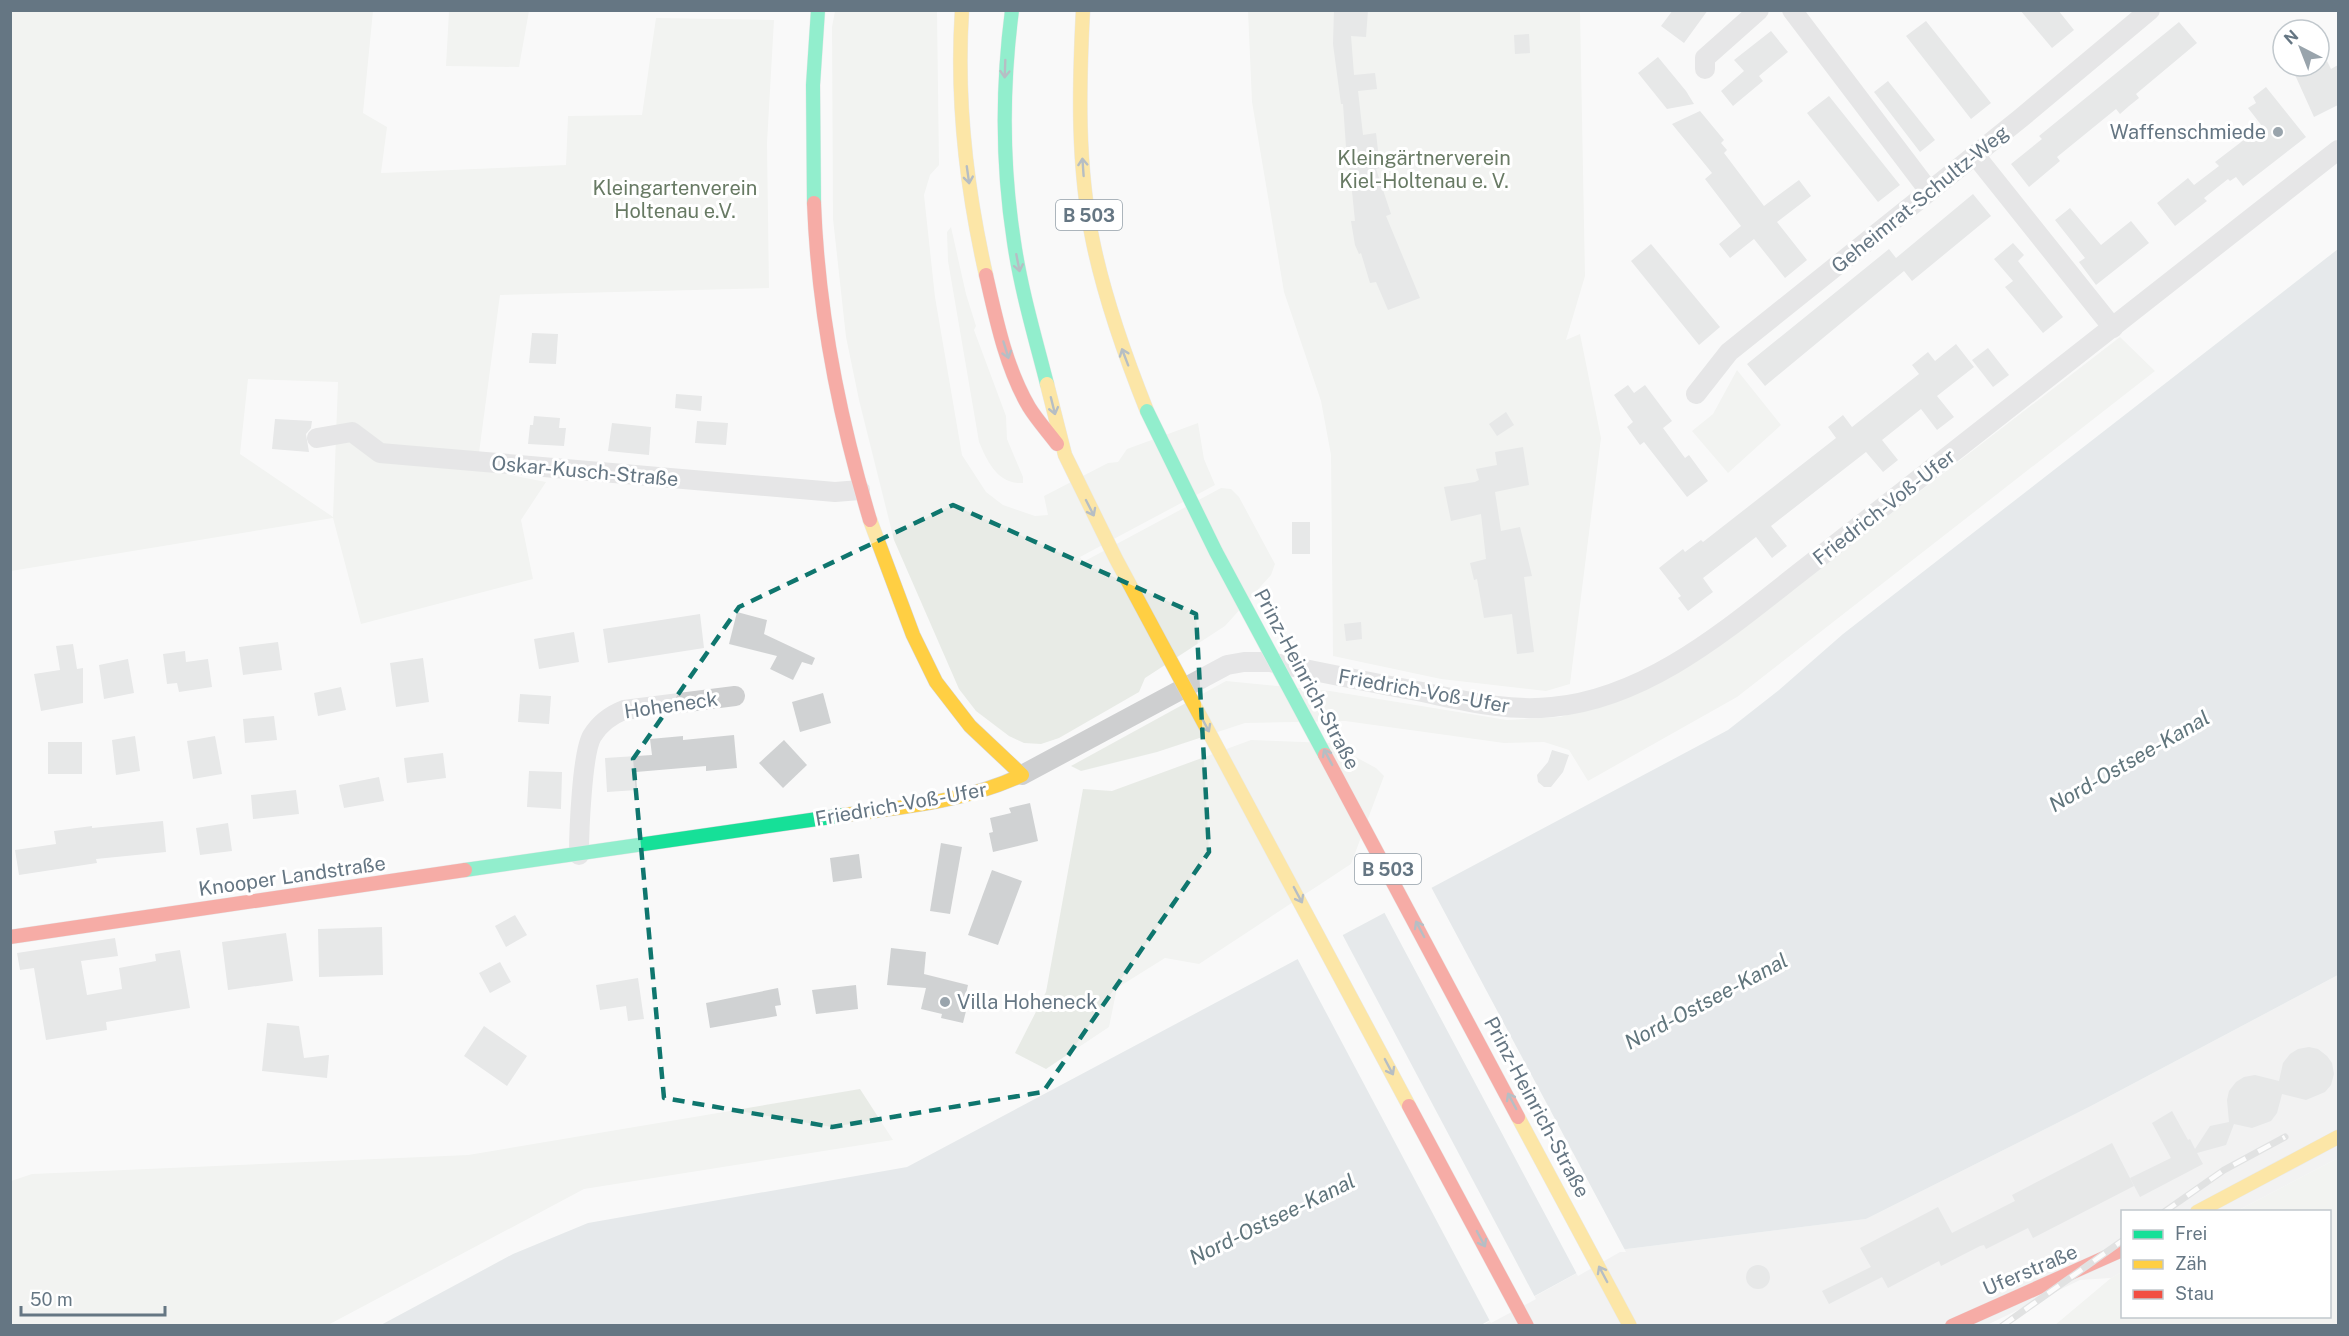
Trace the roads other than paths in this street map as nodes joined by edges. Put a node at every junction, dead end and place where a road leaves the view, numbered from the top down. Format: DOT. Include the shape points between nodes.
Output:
graph roads {
  1 [pos="818,10"];
  2 [pos="962,10"];
  3 [pos="1012,10"];
  4 [pos="1083,10"];
  5 [pos="1759,10"];
  6 [pos="1792,10"];
  7 [pos="2150,10"];
  8 [pos="1705,69"];
  9 [pos="2338,150"];
  10 [pos="1975,155"];
  11 [pos="1929,191"];
  12 [pos="2113,328"];
  13 [pos="1696,394"];
  14 [pos="317,438"];
  15 [pos="1065,455"];
  16 [pos="860,490"];
  17 [pos="735,696"];
  18 [pos="1026,772"];
  19 [pos="579,855"];
  20 [pos="10,938"];
  21 [pos="2338,1137"];
  22 [pos="2202,1210"];
  23 [pos="2121,1250"];
  24 [pos="1527,1326"];
  25 [pos="1630,1326"];
  26 [pos="1952,1326"];
  1 -- 16 [label="main road" via="810,169 817,267 833,383"];
  2 -- 15 [label="main road, one-way" via="963,128 990,294 1015,376 1029,407"];
  3 -- 15 [label="main road, one-way" via="1005,63 1004,132 1014,242"];
  25 -- 4 [label="main road, Prinz-Heinrich-Straße / B 503, one-way, bridge" via="1216,552 1147,411 1123,352 1100,272 1086,194 1079,69"];
  5 -- 8 [label="street" via="1705,58"];
  6 -- 11 [label="street"];
  7 -- 10 [label="street, Geheimrat-Schultz-Weg"];
  9 -- 12 [label="street, Friedrich-Voß-Ufer"];
  10 -- 11 [label="street, Geheimrat-Schultz-Weg"];
  10 -- 12 [label="street"];
  11 -- 13 [label="street, Geheimrat-Schultz-Weg" via="1729,352"];
  12 -- 18 [label="street, Friedrich-Voß-Ufer" via="1735,623 1669,667 1622,689 1555,707 1510,708 1281,664 1244,662 1209,674"];
  14 -- 16 [label="street, Oskar-Kusch-Straße" via="352,432 380,453 836,492"];
  15 -- 24 [label="main road, one-way, bridge" via="1116,559"];
  16 -- 18 [label="main road" via="887,569 942,692 966,721"];
  17 -- 19 [label="street, Hoheneck" via="624,710 600,725 586,754"];
  18 -- 19 [label="main road, Friedrich-Voß-Ufer" via="984,791 902,808"];
  19 -- 20 [label="main road, Knooper Landstraße" via="146,915"];
  21 -- 22 [label="main road"];
  23 -- 26 [label="main road, Uferstraße"];
}
